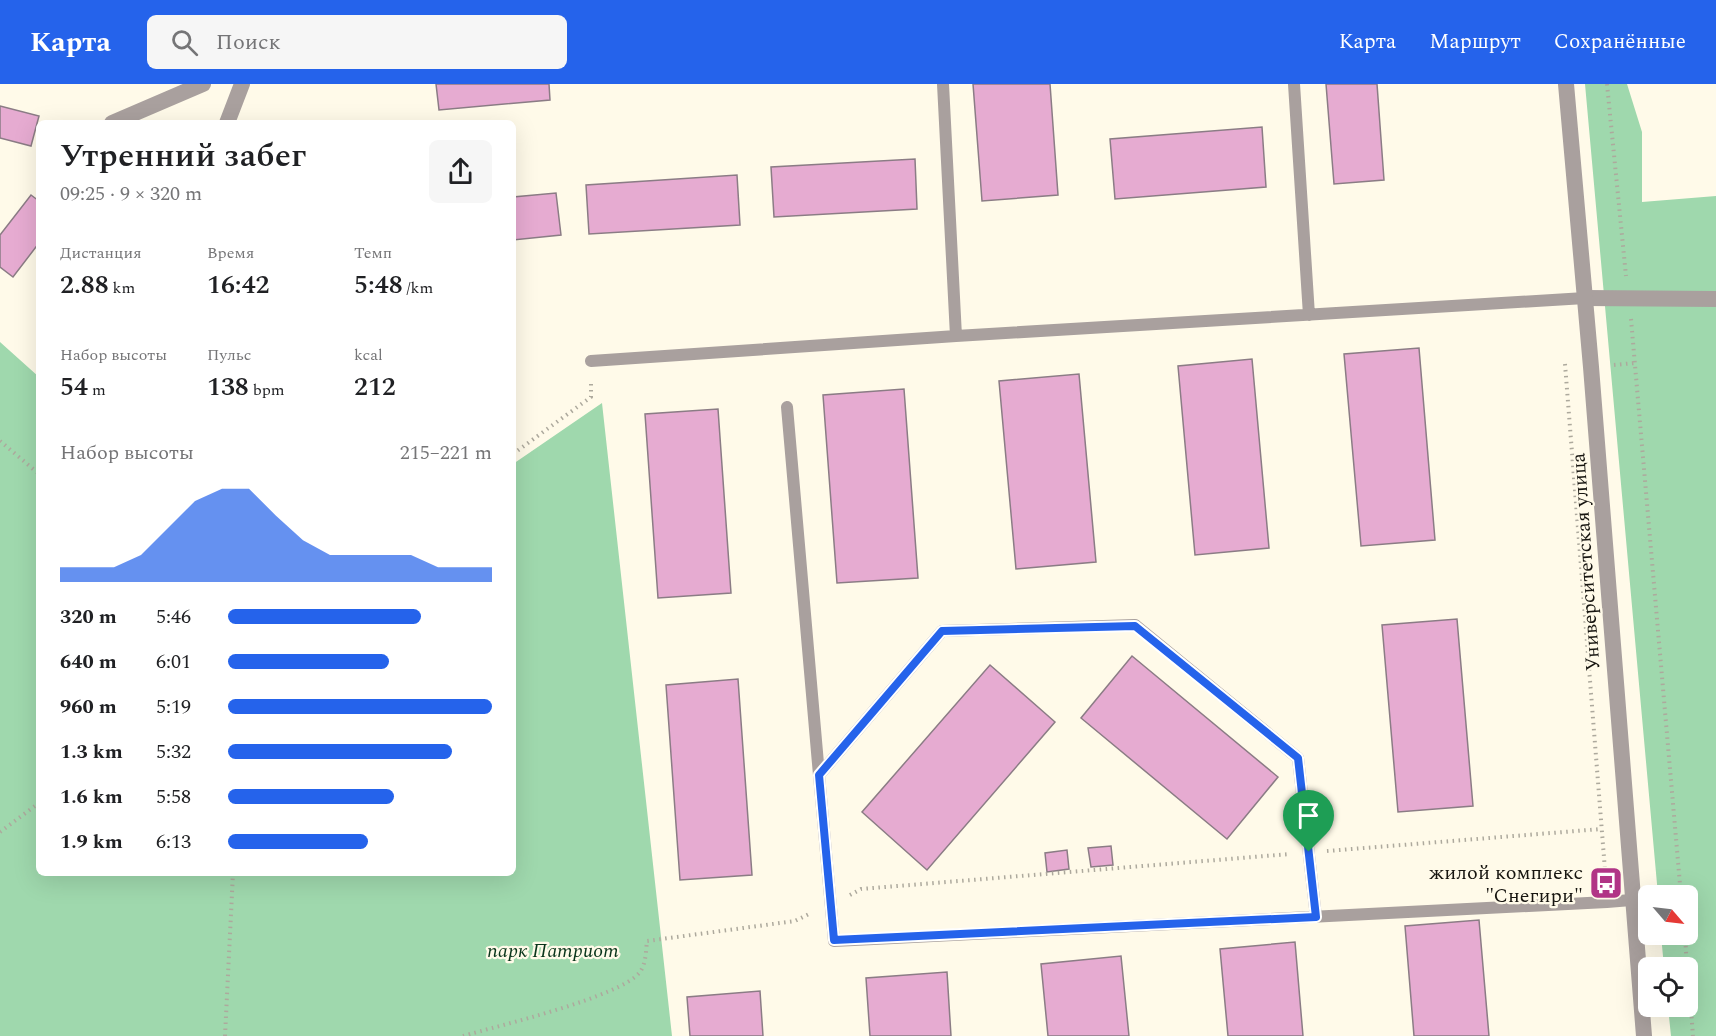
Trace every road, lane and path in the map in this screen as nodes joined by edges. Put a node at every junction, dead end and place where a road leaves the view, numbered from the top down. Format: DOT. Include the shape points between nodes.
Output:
graph roads {
  1 [pos="203,84"];
  2 [pos="242,84"];
  3 [pos="943,84"];
  4 [pos="1294,84"];
  5 [pos="1566,84"];
  6 [pos="1607,84"];
  7 [pos="119,120"];
  8 [pos="228,120"];
  9 [pos="1628,297"];
  10 [pos="1585,298"];
  11 [pos="1716,299"];
  12 [pos="1309,315"];
  13 [pos="956,336"];
  14 [pos="1565,357"];
  15 [pos="591,361"];
  16 [pos="787,407"];
  17 [pos="0,441"];
  18 [pos="516,452"];
  19 [pos="36,471"];
  20 [pos="819,775"];
  21 [pos="36,805"];
  22 [pos="1601,829"];
  23 [pos="0,832"];
  24 [pos="1309,852"];
  25 [pos="233,876"];
  26 [pos="1680,885"];
  27 [pos="1631,900"];
  28 [pos="1607,902"];
  29 [pos="831,904"];
  30 [pos="1316,917"];
  31 [pos="1691,1017"];
  32 [pos="225,1036"];
  33 [pos="463,1036"];
  34 [pos="1644,1036"];
  35 [pos="1693,1036"];
  1 -- 7 [label="street"];
  2 -- 8 [label="street"];
  3 -- 13 [label="lane"];
  4 -- 12 [label="lane"];
  5 -- 10 [label="street, Университетская улица"];
  6 -- 9 [label="path"];
  9 -- 10 [label="street"];
  9 -- 11 [label="street"];
  9 -- 26 [label="path"];
  10 -- 12 [label="lane"];
  10 -- 27 [label="street, Университетская улица"];
  12 -- 13 [label="lane"];
  13 -- 15 [label="lane"];
  14 -- 22 [label="path"];
  15 -- 18 [label="path" via="591,397"];
  16 -- 20 [label="lane"];
  17 -- 19 [label="path"];
  20 -- 24 [label="lane" via="942,631 1135,626 1298,758"];
  20 -- 29 [label="lane"];
  21 -- 23 [label="path"];
  22 -- 24 [label="path"];
  22 -- 28 [label="path"];
  24 -- 29 [label="path" via="861,889"];
  24 -- 30 [label="lane"];
  25 -- 32 [label="path"];
  27 -- 28 [label="lane"];
  27 -- 34 [label="street, Университетская улица"];
  28 -- 30 [label="lane"];
  29 -- 30 [label="lane" via="834,940"];
  29 -- 33 [label="path" via="795,921 647,941 641,971 627,982 587,999"];
  31 -- 35 [label="path"];
}
